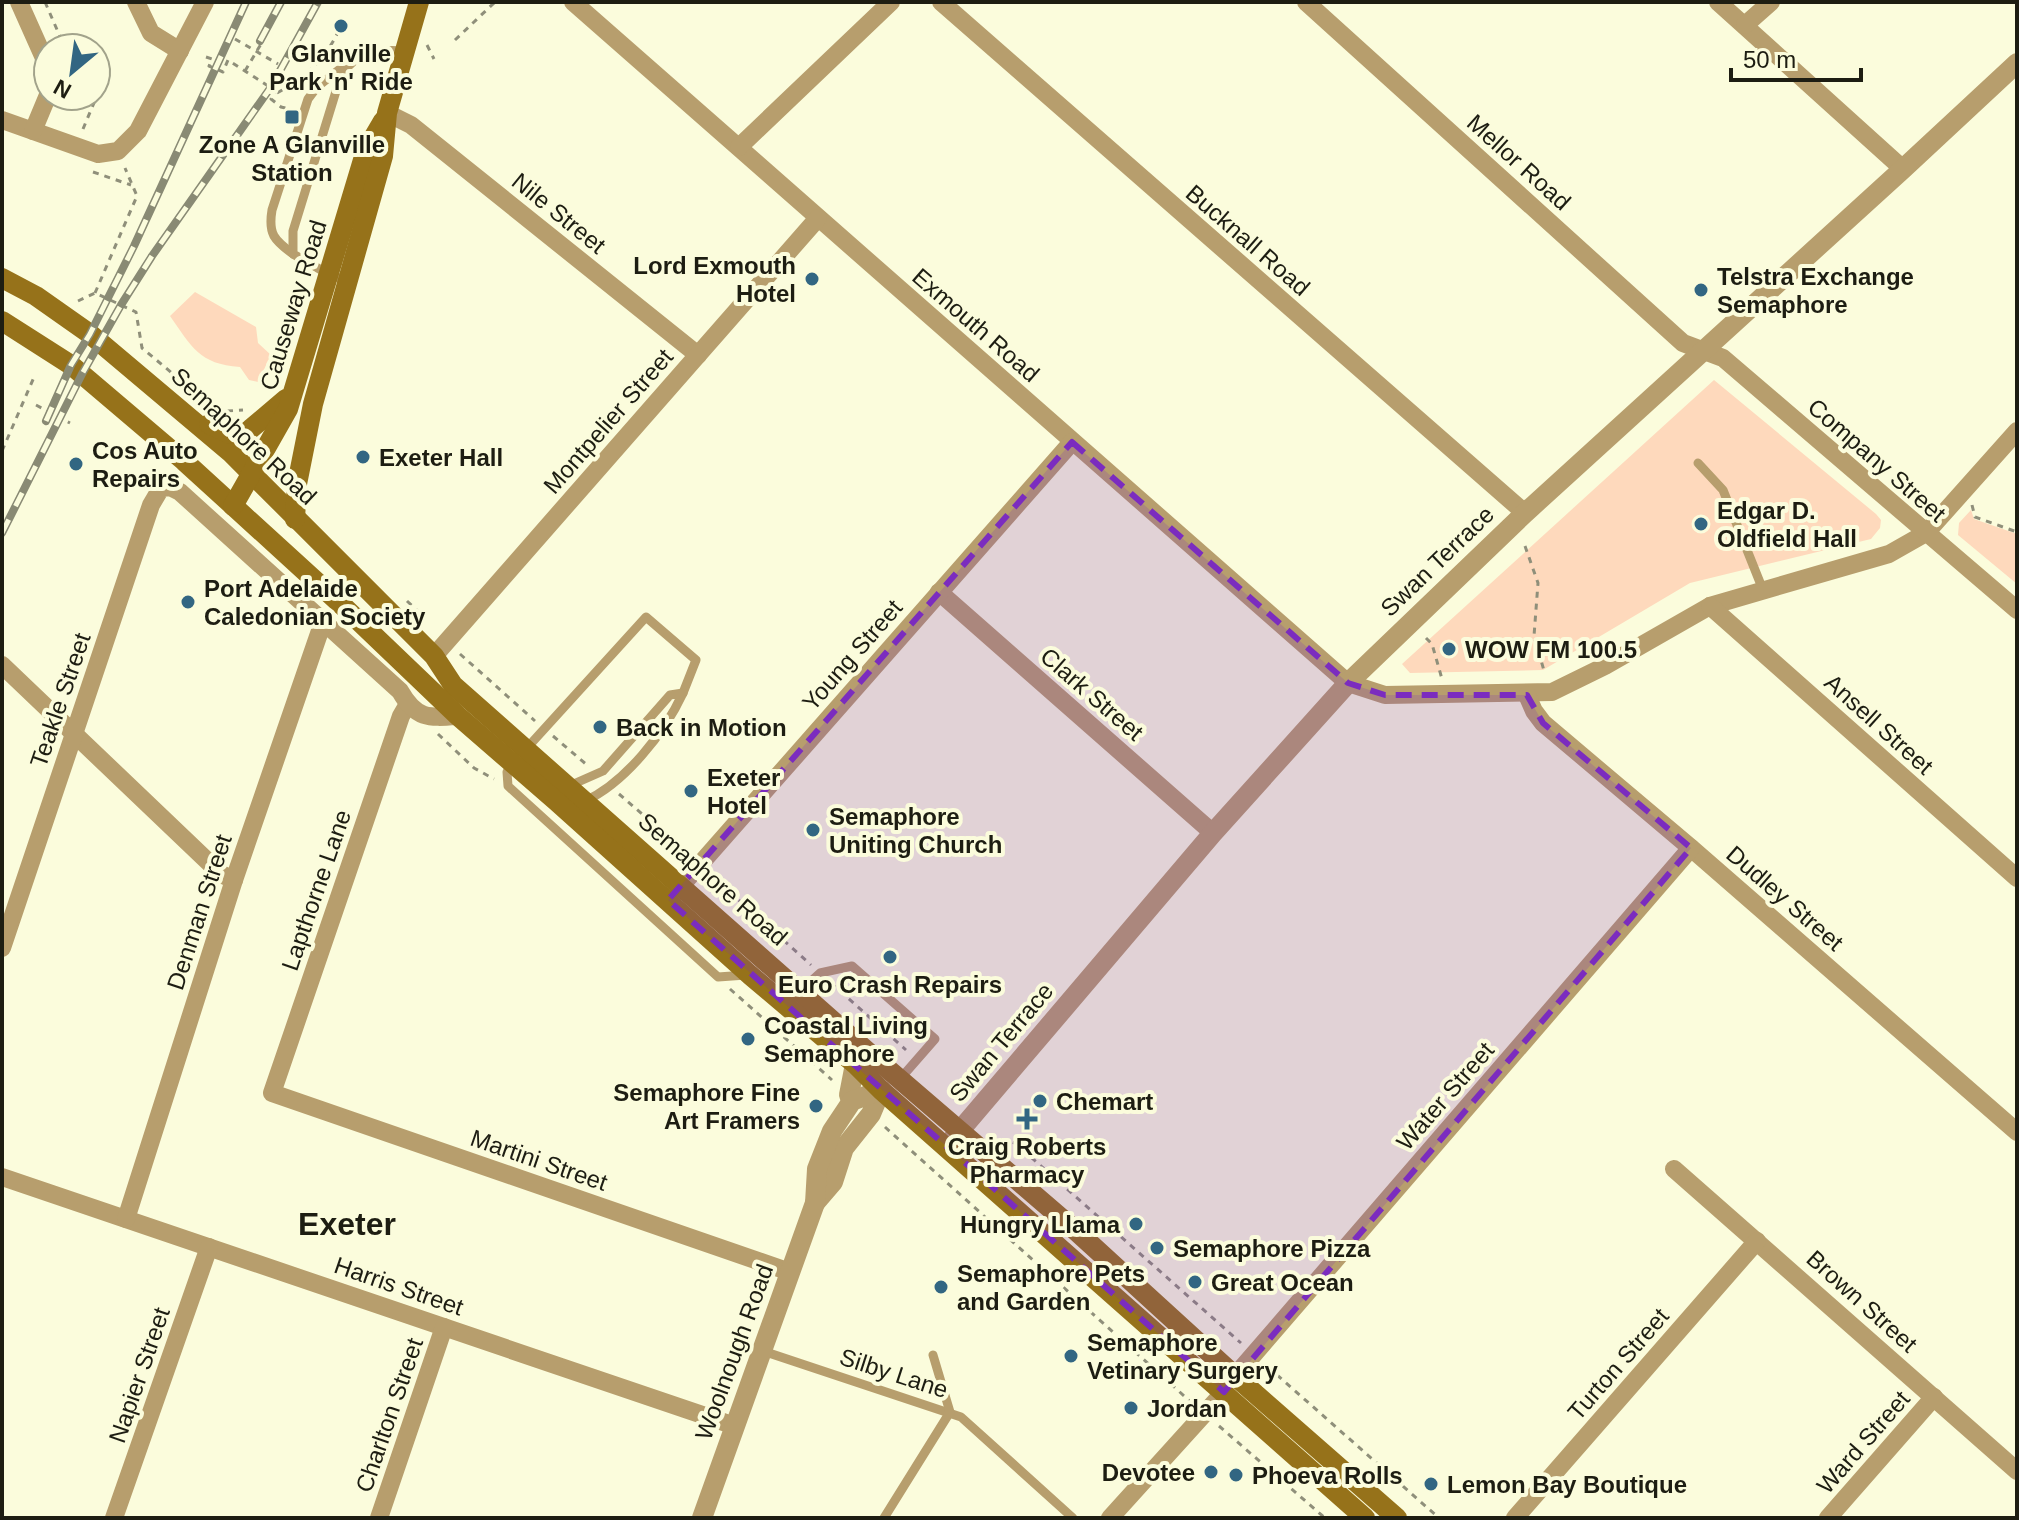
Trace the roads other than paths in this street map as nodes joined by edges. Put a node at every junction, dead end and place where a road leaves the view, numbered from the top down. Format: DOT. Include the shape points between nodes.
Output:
graph roads {
  1 [pos="19,2"];
  2 [pos="136,2"];
  3 [pos="205,2"];
  4 [pos="419,2"];
  5 [pos="573,2"];
  6 [pos="891,2"];
  7 [pos="941,2"];
  8 [pos="1306,2"];
  9 [pos="1718,2"];
  10 [pos="1771,2"];
  11 [pos="1745,25"];
  12 [pos="32,32"];
  13 [pos="180,51"];
  14 [pos="405,51"];
  15 [pos="351,60"];
  16 [pos="2017,63"];
  17 [pos="41,112"];
  18 [pos="387,113"];
  19 [pos="2,120"];
  20 [pos="33,131"];
  21 [pos="739,147"];
  22 [pos="1903,169"];
  23 [pos="818,218"];
  24 [pos="293,254"];
  25 [pos="338,277"];
  26 [pos="2,278"];
  27 [pos="2,321"];
  28 [pos="1703,351"];
  29 [pos="698,355"];
  30 [pos="291,395"];
  31 [pos="313,404"];
  32 [pos="180,409"];
  33 [pos="2017,431"];
  34 [pos="1072,442"];
  35 [pos="184,461"];
  36 [pos="1698,463"];
  37 [pos="255,477"];
  38 [pos="180,492"];
  39 [pos="233,506"];
  40 [pos="1525,513"];
  41 [pos="295,519"];
  42 [pos="1926,533"];
  43 [pos="1763,590"];
  44 [pos="939,592"];
  45 [pos="343,606"];
  46 [pos="1710,606"];
  47 [pos="2017,610"];
  48 [pos="323,622"];
  49 [pos="340,635"];
  50 [pos="440,649"];
  51 [pos="2,665"];
  52 [pos="1348,683"];
  53 [pos="683,693"];
  54 [pos="1527,695"];
  55 [pos="408,704"];
  56 [pos="458,716"];
  57 [pos="75,732"];
  58 [pos="520,755"];
  59 [pos="563,793"];
  60 [pos="586,801"];
  61 [pos="1213,833"];
  62 [pos="1691,848"];
  63 [pos="2017,878"];
  64 [pos="234,880"];
  65 [pos="675,893"];
  66 [pos="2,948"];
  67 [pos="750,975"];
  68 [pos="801,990"];
  69 [pos="787,1007"];
  70 [pos="862,1058"];
  71 [pos="900,1079"];
  72 [pos="881,1090"];
  73 [pos="272,1093"];
  74 [pos="920,1097"];
  75 [pos="850,1098"];
  76 [pos="960,1131"];
  77 [pos="2017,1132"];
  78 [pos="946,1147"];
  79 [pos="1674,1169"];
  80 [pos="2,1177"];
  81 [pos="815,1203"];
  82 [pos="126,1219"];
  83 [pos="1074,1229"];
  84 [pos="1757,1241"];
  85 [pos="1059,1246"];
  86 [pos="209,1247"];
  87 [pos="790,1272"];
  88 [pos="444,1327"];
  89 [pos="763,1351"];
  90 [pos="933,1355"];
  91 [pos="1230,1384"];
  92 [pos="1934,1397"];
  93 [pos="950,1412"];
  94 [pos="735,1426"];
  95 [pos="2017,1471"];
  96 [pos="1359,1503"];
  97 [pos="114,1518"];
  98 [pos="379,1518"];
  99 [pos="702,1518"];
  100 [pos="884,1518"];
  101 [pos="1073,1518"];
  102 [pos="1110,1518"];
  103 [pos="1397,1518"];
  104 [pos="1515,1518"];
  105 [pos="1828,1518"];
  1 -- 12 [label="street"];
  2 -- 13 [label="street" via="151,33"];
  3 -- 13 [label="street"];
  4 -- 14 [label="main road, Causeway Road"];
  5 -- 21 [label="street, Exmouth Road"];
  6 -- 21 [label="street"];
  7 -- 40 [label="street, Bucknall Road"];
  8 -- 28 [label="street, Mellor Road" via="1683,343"];
  9 -- 11 [label="street"];
  10 -- 11 [label="street"];
  11 -- 22 [label="street"];
  13 -- 20 [label="street" via="138,131 118,151 98,154"];
  14 -- 15 [label="lane" via="374,51"];
  14 -- 18 [label="main road, Causeway Road"];
  15 -- 24 [label="lane" via="327,116 293,231"];
  15 -- 24 [label="lane" via="308,99 272,210 269,226 277,242"];
  16 -- 22 [label="street, Swan Terrace"];
  17 -- 20 [label="street"];
  18 -- 25 [label="main road, Causeway Road" via="383,156"];
  18 -- 29 [label="street, Nile Street" via="411,125"];
  19 -- 20 [label="street"];
  21 -- 23 [label="street, Exmouth Road"];
  22 -- 28 [label="street, Swan Terrace"];
  23 -- 29 [label="street, Montpelier Street"];
  23 -- 34 [label="street, Exmouth Road"];
  24 -- 25 [label="lane"];
  25 -- 30 [label="main road, Causeway Road"];
  25 -- 31 [label="main road, Causeway Road"];
  26 -- 32 [label="main road, Semaphore Road" via="90,334"];
  27 -- 35 [label="main road, Semaphore Road" via="71,365"];
  28 -- 40 [label="street, Swan Terrace"];
  28 -- 42 [label="street, Company Street" via="1727,361"];
  29 -- 50 [label="street, Montpelier Street"];
  30 -- 32 [label="main road" via="258,425 233,434"];
  30 -- 37 [label="main road, Causeway Road"];
  31 -- 37 [label="main road, Causeway Road"];
  31 -- 41 [label="main road"];
  32 -- 37 [label="main road, Semaphore Road"];
  33 -- 42 [label="street"];
  34 -- 44 [label="street, Young Street"];
  34 -- 52 [label="street, Exmouth Road"];
  35 -- 38 [label="street"];
  35 -- 39 [label="main road, Semaphore Road"];
  36 -- 43 [label="lane" via="1723,490"];
  37 -- 39 [label="main road, Causeway Road"];
  37 -- 41 [label="main road, Semaphore Road"];
  38 -- 48 [label="street"];
  38 -- 57 [label="street, Teakle Street" via="161,488 155,495"];
  39 -- 45 [label="main road, Semaphore Road"];
  40 -- 52 [label="street, Swan Terrace"];
  41 -- 50 [label="main road, Semaphore Road"];
  42 -- 43 [label="street" via="1889,554"];
  42 -- 47 [label="street, Company Street"];
  43 -- 46 [label="street"];
  44 -- 61 [label="street, Clark Street"];
  44 -- 65 [label="street, Young Street"];
  45 -- 49 [label="street"];
  45 -- 56 [label="main road, Semaphore Road"];
  46 -- 54 [label="street" via="1552,692"];
  46 -- 63 [label="street, Ansell Street"];
  48 -- 49 [label="street"];
  48 -- 64 [label="street, Denman Street"];
  49 -- 55 [label="street"];
  50 -- 58 [label="main road, Semaphore Road" via="453,685"];
  51 -- 57 [label="street"];
  52 -- 54 [label="street" via="1385,695"];
  52 -- 61 [label="street, Swan Terrace"];
  53 -- 58 [label="lane" via="696,660 646,617"];
  53 -- 59 [label="lane" via="670,695 597,774"];
  53 -- 60 [label="lane" via="671,720 610,787"];
  54 -- 62 [label="street, Dudley Street" via="1543,723"];
  55 -- 56 [label="street" via="427,718"];
  55 -- 73 [label="street, Lapthorne Lane"];
  56 -- 58 [label="main road, Semaphore Road"];
  57 -- 64 [label="street" via="221,874"];
  57 -- 66 [label="street, Teakle Street"];
  58 -- 59 [label="main road, Semaphore Road"];
  58 -- 67 [label="lane" via="507,772 508,786 718,977"];
  59 -- 60 [label="main road, Semaphore Road"];
  59 -- 65 [label="main road, Semaphore Road"];
  60 -- 65 [label="main road, Semaphore Road"];
  61 -- 76 [label="street, Swan Terrace"];
  62 -- 77 [label="street, Dudley Street"];
  62 -- 91 [label="street, Water Street"];
  64 -- 82 [label="street, Denman Street"];
  65 -- 67 [label="main road, Semaphore Road"];
  65 -- 68 [label="main road, Semaphore Road"];
  67 -- 69 [label="main road, Semaphore Road"];
  68 -- 69 [label="lane"];
  68 -- 70 [label="main road, Semaphore Road"];
  68 -- 71 [label="lane" via="820,973 852,966 935,1039"];
  69 -- 70 [label="main road, Semaphore Road"];
  70 -- 71 [label="main road, Semaphore Road"];
  70 -- 72 [label="main road"];
  70 -- 75 [label="street, Woolnough Road"];
  71 -- 74 [label="main road, Semaphore Road"];
  72 -- 74 [label="main road"];
  72 -- 75 [label="street"];
  72 -- 78 [label="main road, Semaphore Road"];
  72 -- 81 [label="street, Woolnough Road" via="871,1114 849,1141 833,1182"];
  73 -- 87 [label="street, Martini Street"];
  74 -- 76 [label="main road, Semaphore Road"];
  75 -- 81 [label="street, Woolnough Road" via="817,1169"];
  76 -- 78 [label="street, Swan Terrace"];
  76 -- 83 [label="main road, Semaphore Road"];
  78 -- 85 [label="main road, Semaphore Road"];
  79 -- 84 [label="street, Brown Street"];
  80 -- 82 [label="street, Harris Street"];
  81 -- 87 [label="street, Woolnough Road"];
  82 -- 86 [label="street, Harris Street"];
  83 -- 85 [label="main road"];
  83 -- 91 [label="main road, Semaphore Road"];
  84 -- 92 [label="street, Brown Street"];
  84 -- 104 [label="street, Turton Street"];
  85 -- 91 [label="main road, Semaphore Road"];
  86 -- 88 [label="street, Harris Street"];
  86 -- 97 [label="street, Napier Street"];
  87 -- 89 [label="street, Woolnough Road"];
  88 -- 94 [label="street, Harris Street"];
  88 -- 98 [label="street, Charlton Street"];
  89 -- 93 [label="lane, Silby Lane"];
  89 -- 94 [label="street, Woolnough Road"];
  90 -- 93 [label="lane"];
  91 -- 96 [label="main road, Semaphore Road"];
  91 -- 102 [label="street, Water Street"];
  92 -- 95 [label="street, Brown Street"];
  92 -- 105 [label="street, Ward Street"];
  93 -- 100 [label="lane"];
  93 -- 101 [label="lane, Silby Lane"];
  94 -- 99 [label="street, Woolnough Road"];
  96 -- 103 [label="main road, Semaphore Road"];
}
